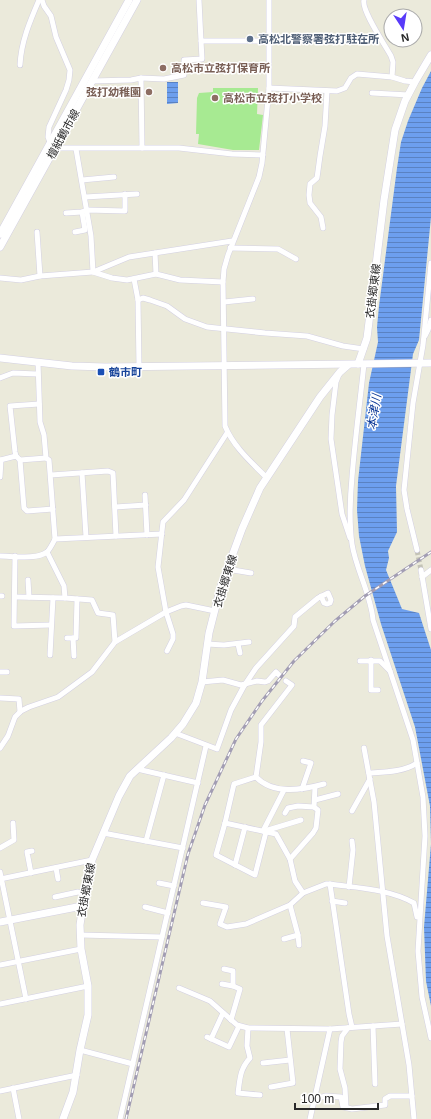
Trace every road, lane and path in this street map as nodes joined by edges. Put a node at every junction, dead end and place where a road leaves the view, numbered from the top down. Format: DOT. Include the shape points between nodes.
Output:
graph roads {
  1 [pos="39,0"];
  2 [pos="42,0"];
  3 [pos="129,0"];
  4 [pos="137,0"];
  5 [pos="199,0"];
  6 [pos="270,0"];
  7 [pos="364,0"];
  8 [pos="269,41"];
  9 [pos="201,42"];
  10 [pos="431,56"];
  11 [pos="20,65"];
  12 [pos="392,77"];
  13 [pos="141,78"];
  14 [pos="92,81"];
  15 [pos="415,82"];
  16 [pos="269,88"];
  17 [pos="327,91"];
  18 [pos="372,93"];
  19 [pos="408,95"];
  20 [pos="53,145"];
  21 [pos="142,148"];
  22 [pos="76,149"];
  23 [pos="263,155"];
  24 [pos="114,177"];
  25 [pos="82,180"];
  26 [pos="125,194"];
  27 [pos="137,194"];
  28 [pos="85,197"];
  29 [pos="85,211"];
  30 [pos="66,213"];
  31 [pos="323,228"];
  32 [pos="37,232"];
  33 [pos="75,232"];
  34 [pos="0,234"];
  35 [pos="232,241"];
  36 [pos="0,246"];
  37 [pos="230,248"];
  38 [pos="155,253"];
  39 [pos="296,259"];
  40 [pos="431,264"];
  41 [pos="94,272"];
  42 [pos="156,274"];
  43 [pos="40,276"];
  44 [pos="0,278"];
  45 [pos="134,279"];
  46 [pos="223,282"];
  47 [pos="253,299"];
  48 [pos="138,300"];
  49 [pos="224,302"];
  50 [pos="431,320"];
  51 [pos="224,328"];
  52 [pos="424,338"];
  53 [pos="364,349"];
  54 [pos="0,358"];
  55 [pos="38,362"];
  56 [pos="431,363"];
  57 [pos="363,364"];
  58 [pos="419,364"];
  59 [pos="348,365"];
  60 [pos="224,366"];
  61 [pos="139,367"];
  62 [pos="340,372"];
  63 [pos="37,374"];
  64 [pos="0,378"];
  65 [pos="39,404"];
  66 [pos="227,433"];
  67 [pos="18,458"];
  68 [pos="46,458"];
  69 [pos="1,460"];
  70 [pos="82,473"];
  71 [pos="50,475"];
  72 [pos="0,477"];
  73 [pos="266,477"];
  74 [pos="145,494"];
  75 [pos="146,505"];
  76 [pos="115,507"];
  77 [pos="53,509"];
  78 [pos="162,534"];
  79 [pos="147,535"];
  80 [pos="116,536"];
  81 [pos="86,538"];
  82 [pos="55,539"];
  83 [pos="352,543"];
  84 [pos="417,550"];
  85 [pos="47,552"];
  86 [pos="0,556"];
  87 [pos="15,556"];
  88 [pos="227,569"];
  89 [pos="421,570"];
  90 [pos="431,570"];
  91 [pos="252,573"];
  92 [pos="422,577"];
  93 [pos="28,580"];
  94 [pos="321,596"];
  95 [pos="14,597"];
  96 [pos="28,597"];
  97 [pos="53,598"];
  98 [pos="65,598"];
  99 [pos="77,599"];
  100 [pos="215,611"];
  101 [pos="166,612"];
  102 [pos="51,625"];
  103 [pos="431,629"];
  104 [pos="115,642"];
  105 [pos="249,642"];
  106 [pos="208,644"];
  107 [pos="238,644"];
  108 [pos="167,651"];
  109 [pos="240,653"];
  110 [pos="50,655"];
  111 [pos="74,656"];
  112 [pos="371,660"];
  113 [pos="360,662"];
  114 [pos="0,672"];
  115 [pos="7,672"];
  116 [pos="391,672"];
  117 [pos="280,676"];
  118 [pos="286,681"];
  119 [pos="202,682"];
  120 [pos="245,684"];
  121 [pos="378,690"];
  122 [pos="0,698"];
  123 [pos="20,712"];
  124 [pos="175,733"];
  125 [pos="206,746"];
  126 [pos="0,748"];
  127 [pos="364,748"];
  128 [pos="303,761"];
  129 [pos="417,763"];
  130 [pos="137,769"];
  131 [pos="164,775"];
  132 [pos="370,776"];
  133 [pos="256,777"];
  134 [pos="198,783"];
  135 [pos="324,784"];
  136 [pos="315,787"];
  137 [pos="302,789"];
  138 [pos="284,790"];
  139 [pos="338,794"];
  140 [pos="316,800"];
  141 [pos="319,809"];
  142 [pos="352,811"];
  143 [pos="285,813"];
  144 [pos="301,820"];
  145 [pos="13,823"];
  146 [pos="225,823"];
  147 [pos="245,827"];
  148 [pos="264,831"];
  149 [pos="103,833"];
  150 [pos="146,841"];
  151 [pos="352,842"];
  152 [pos="0,848"];
  153 [pos="183,848"];
  154 [pos="32,851"];
  155 [pos="290,858"];
  156 [pos="92,860"];
  157 [pos="235,865"];
  158 [pos="56,868"];
  159 [pos="0,872"];
  160 [pos="31,873"];
  161 [pos="1,879"];
  162 [pos="58,879"];
  163 [pos="159,883"];
  164 [pos="330,884"];
  165 [pos="174,886"];
  166 [pos="349,887"];
  167 [pos="383,892"];
  168 [pos="303,893"];
  169 [pos="84,894"];
  170 [pos="55,897"];
  171 [pos="332,901"];
  172 [pos="203,903"];
  173 [pos="345,903"];
  174 [pos="290,905"];
  175 [pos="82,906"];
  176 [pos="145,907"];
  177 [pos="168,913"];
  178 [pos="10,920"];
  179 [pos="0,922"];
  180 [pos="419,924"];
  181 [pos="80,935"];
  182 [pos="298,935"];
  183 [pos="162,937"];
  184 [pos="284,939"];
  185 [pos="299,945"];
  186 [pos="81,949"];
  187 [pos="18,962"];
  188 [pos="0,965"];
  189 [pos="224,969"];
  190 [pos="222,984"];
  191 [pos="88,986"];
  192 [pos="233,986"];
  193 [pos="179,988"];
  194 [pos="26,999"];
  195 [pos="0,1004"];
  196 [pos="223,1012"];
  197 [pos="231,1020"];
  198 [pos="402,1024"];
  199 [pos="239,1026"];
  200 [pos="373,1026"];
  201 [pos="248,1028"];
  202 [pos="350,1028"];
  203 [pos="287,1029"];
  204 [pos="330,1029"];
  205 [pos="431,1038"];
  206 [pos="80,1050"];
  207 [pos="290,1060"];
  208 [pos="263,1062"];
  209 [pos="133,1064"];
  210 [pos="77,1075"];
  211 [pos="375,1084"];
  212 [pos="271,1087"];
  213 [pos="13,1088"];
  214 [pos="0,1091"];
  215 [pos="260,1095"];
  216 [pos="412,1096"];
  217 [pos="314,1099"];
  218 [pos="346,1107"];
  219 [pos="19,1119"];
  220 [pos="63,1119"];
  221 [pos="120,1119"];
  222 [pos="310,1119"];
  223 [pos="414,1119"];
  1 -- 11 [label="street" via="21,50"];
  2 -- 20 [label="street" via="51,16 56,37 70,70 66,90 49,127 48,137"];
  3 -- 20 [label="main road, 檀紙鶴市線"];
  4 -- 14 [label="main road, 檀紙鶴市線"];
  5 -- 9 [label="street"];
  6 -- 8 [label="street"];
  7 -- 12 [label="street" via="367,16 391,56"];
  8 -- 9 [label="street"];
  8 -- 16 [label="street"];
  9 -- 13 [label="street" via="202,59 184,60 184,75 164,79"];
  10 -- 15 [label="main road, 衣掛郷東線"];
  12 -- 15 [label="street"];
  12 -- 17 [label="street" via="357,74 345,88"];
  13 -- 14 [label="street"];
  13 -- 21 [label="street"];
  14 -- 20 [label="main road, 檀紙鶴市線"];
  15 -- 19 [label="main road, 衣掛郷東線"];
  16 -- 17 [label="street"];
  16 -- 23 [label="street"];
  17 -- 31 [label="street" via="325,126 317,178 310,184 309,195 310,203 322,217"];
  18 -- 19 [label="street"];
  19 -- 53 [label="main road, 衣掛郷東線" via="395,130"];
  20 -- 22 [label="street"];
  20 -- 34 [label="main road, 檀紙鶴市線"];
  20 -- 36 [label="main road, 檀紙鶴市線"];
  21 -- 22 [label="street"];
  21 -- 23 [label="street" via="178,148"];
  22 -- 25 [label="street"];
  23 -- 35 [label="street" via="259,177"];
  24 -- 25 [label="street"];
  25 -- 28 [label="street"];
  26 -- 27 [label="street"];
  26 -- 28 [label="street"];
  26 -- 29 [label="street" via="125,211"];
  28 -- 29 [label="street"];
  29 -- 30 [label="street"];
  29 -- 33 [label="street" via="85,230"];
  29 -- 41 [label="street" via="91,236"];
  32 -- 43 [label="street"];
  35 -- 37 [label="street"];
  35 -- 38 [label="street"];
  37 -- 39 [label="street" via="278,249"];
  37 -- 46 [label="street"];
  38 -- 41 [label="street" via="129,257"];
  38 -- 42 [label="street"];
  40 -- 52 [label="street"];
  41 -- 43 [label="street"];
  41 -- 45 [label="street" via="112,278"];
  42 -- 45 [label="street"];
  42 -- 46 [label="street" via="180,280"];
  43 -- 44 [label="street" via="21,280"];
  45 -- 48 [label="street"];
  46 -- 49 [label="street"];
  47 -- 49 [label="street"];
  48 -- 51 [label="street" via="150,300 167,306 185,319"];
  48 -- 61 [label="street"];
  49 -- 51 [label="street"];
  50 -- 52 [label="street"];
  51 -- 53 [label="street" via="307,336"];
  51 -- 60 [label="street"];
  52 -- 58 [label="street"];
  53 -- 57 [label="main road, 衣掛郷東線"];
  54 -- 55 [label="main road"];
  55 -- 61 [label="main road" via="91,367"];
  55 -- 63 [label="street"];
  56 -- 58 [label="main road"];
  57 -- 58 [label="main road"];
  57 -- 59 [label="main road"];
  57 -- 83 [label="street" via="350,499"];
  58 -- 84 [label="street" via="404,490"];
  59 -- 60 [label="main road"];
  59 -- 62 [label="main road, 衣掛郷東線"];
  60 -- 61 [label="main road"];
  60 -- 66 [label="street" via="224,421"];
  62 -- 73 [label="main road, 衣掛郷東線"];
  62 -- 83 [label="street" via="336,382 331,439 342,514"];
  63 -- 64 [label="street" via="13,374"];
  63 -- 65 [label="street"];
  65 -- 67 [label="street" via="10,406"];
  65 -- 68 [label="street"];
  66 -- 73 [label="street"];
  66 -- 78 [label="street" via="184,500 163,522"];
  67 -- 68 [label="street"];
  67 -- 69 [label="street"];
  67 -- 77 [label="street" via="25,510"];
  68 -- 71 [label="street" via="49,460"];
  69 -- 72 [label="street"];
  70 -- 71 [label="street"];
  70 -- 76 [label="street" via="112,473"];
  70 -- 81 [label="street"];
  71 -- 77 [label="street"];
  73 -- 88 [label="main road, 衣掛郷東線"];
  74 -- 75 [label="street"];
  75 -- 76 [label="street"];
  75 -- 79 [label="street"];
  76 -- 80 [label="street"];
  77 -- 82 [label="street"];
  78 -- 79 [label="street"];
  78 -- 101 [label="street" via="158,568"];
  79 -- 80 [label="street"];
  80 -- 81 [label="street"];
  81 -- 82 [label="street"];
  82 -- 85 [label="street"];
  83 -- 116 [label="street" via="373,620"];
  85 -- 87 [label="street" via="33,557"];
  85 -- 98 [label="street" via="64,586"];
  86 -- 87 [label="street"];
  87 -- 95 [label="street"];
  88 -- 91 [label="street"];
  88 -- 100 [label="main road, 衣掛郷東線"];
  89 -- 92 [label="street"];
  90 -- 92 [label="street"];
  92 -- 103 [label="street"];
  93 -- 96 [label="street"];
  94 -- 120 [label="street" via="295,617 294,626"];
  95 -- 96 [label="street"];
  95 -- 102 [label="street" via="14,626"];
  96 -- 97 [label="street"];
  97 -- 98 [label="street"];
  97 -- 102 [label="street"];
  98 -- 99 [label="street"];
  99 -- 104 [label="street" via="92,600 98,613 113,615"];
  99 -- 111 [label="street" via="76,638 70,638"];
  100 -- 101 [label="street" via="186,605"];
  100 -- 106 [label="main road, 衣掛郷東線"];
  101 -- 104 [label="street"];
  101 -- 108 [label="street" via="173,634"];
  102 -- 110 [label="street"];
  104 -- 123 [label="street" via="92,672 58,697"];
  105 -- 107 [label="street"];
  106 -- 107 [label="street"];
  106 -- 119 [label="main road, 衣掛郷東線"];
  107 -- 109 [label="street"];
  112 -- 113 [label="street"];
  112 -- 116 [label="street" via="380,660"];
  112 -- 121 [label="street" via="371,690"];
  114 -- 115 [label="street"];
  116 -- 129 [label="street" via="413,740"];
  117 -- 120 [label="street" via="276,672 268,681"];
  118 -- 133 [label="street" via="292,685 261,726"];
  119 -- 120 [label="street" via="223,680"];
  119 -- 124 [label="main road, 衣掛郷東線" via="196,702"];
  120 -- 125 [label="street" via="231,710 217,749"];
  122 -- 123 [label="street" via="19,699"];
  123 -- 126 [label="street" via="12,721 8,736"];
  124 -- 125 [label="street"];
  124 -- 130 [label="main road, 衣掛郷東線"];
  125 -- 134 [label="street"];
  127 -- 132 [label="street"];
  128 -- 137 [label="street" via="310,763"];
  129 -- 132 [label="street" via="403,770"];
  129 -- 180 [label="street" via="423,796 425,836"];
  130 -- 131 [label="street"];
  130 -- 149 [label="main road, 衣掛郷東線" via="123,787"];
  131 -- 134 [label="street"];
  131 -- 150 [label="street"];
  132 -- 142 [label="street"];
  132 -- 167 [label="street"];
  133 -- 138 [label="street" via="266,785"];
  133 -- 146 [label="street" via="234,784"];
  134 -- 153 [label="street"];
  135 -- 136 [label="street"];
  136 -- 137 [label="street"];
  136 -- 140 [label="street"];
  137 -- 138 [label="street"];
  138 -- 148 [label="street"];
  139 -- 140 [label="street"];
  140 -- 141 [label="street"];
  141 -- 143 [label="street" via="298,806 288,808"];
  141 -- 155 [label="street" via="316,828"];
  144 -- 148 [label="street"];
  145 -- 152 [label="street" via="14,840"];
  146 -- 147 [label="street"];
  146 -- 157 [label="street" via="216,855"];
  147 -- 148 [label="street"];
  147 -- 157 [label="street"];
  148 -- 155 [label="street" via="276,834"];
  148 -- 157 [label="street" via="255,875"];
  149 -- 150 [label="street"];
  149 -- 156 [label="main road, 衣掛郷東線"];
  150 -- 153 [label="street"];
  151 -- 166 [label="street"];
  153 -- 165 [label="street"];
  154 -- 160 [label="street" via="26,852"];
  155 -- 168 [label="street" via="295,881"];
  156 -- 158 [label="street"];
  156 -- 169 [label="main road, 衣掛郷東線"];
  158 -- 160 [label="street"];
  158 -- 162 [label="street"];
  159 -- 161 [label="street"];
  160 -- 161 [label="street"];
  161 -- 178 [label="street"];
  163 -- 165 [label="street"];
  164 -- 166 [label="street"];
  164 -- 168 [label="street"];
  164 -- 171 [label="street"];
  165 -- 177 [label="street"];
  166 -- 167 [label="street"];
  167 -- 180 [label="street" via="414,903"];
  167 -- 198 [label="street" via="387,936"];
  168 -- 174 [label="street"];
  169 -- 170 [label="street" via="78,892"];
  169 -- 175 [label="main road, 衣掛郷東線"];
  171 -- 173 [label="street"];
  171 -- 202 [label="street"];
  172 -- 174 [label="street" via="226,907 220,924 227,927 246,924"];
  174 -- 182 [label="street"];
  175 -- 178 [label="main road"];
  175 -- 181 [label="main road, 衣掛郷東線"];
  176 -- 177 [label="street"];
  177 -- 183 [label="street"];
  178 -- 179 [label="main road"];
  178 -- 187 [label="street"];
  180 -- 205 [label="street" via="420,978"];
  181 -- 183 [label="street"];
  181 -- 186 [label="main road, 衣掛郷東線"];
  182 -- 184 [label="street"];
  182 -- 185 [label="street"];
  183 -- 209 [label="street"];
  186 -- 187 [label="street"];
  186 -- 191 [label="main road, 衣掛郷東線"];
  187 -- 188 [label="street"];
  187 -- 194 [label="street"];
  189 -- 192 [label="street" via="233,971"];
  190 -- 192 [label="street"];
  191 -- 194 [label="street"];
  191 -- 206 [label="main road, 衣掛郷東線" via="88,1015"];
  192 -- 197 [label="street" via="240,989"];
  193 -- 196 [label="street" via="210,1002"];
  194 -- 195 [label="street"];
  196 -- 197 [label="street"];
  196 -- 199 [label="street" via="209,1038 229,1047"];
  197 -- 199 [label="street"];
  198 -- 200 [label="street"];
  198 -- 216 [label="street"];
  199 -- 201 [label="street"];
  200 -- 202 [label="street"];
  200 -- 211 [label="street"];
  201 -- 203 [label="street"];
  201 -- 215 [label="street" via="247,1046 250,1058 243,1066 238,1093"];
  202 -- 204 [label="street"];
  202 -- 218 [label="street" via="342,1036 341,1042 340,1069"];
  203 -- 204 [label="street"];
  203 -- 207 [label="street"];
  204 -- 217 [label="street"];
  206 -- 209 [label="street"];
  206 -- 210 [label="main road, 衣掛郷東線"];
  207 -- 208 [label="street"];
  207 -- 212 [label="street" via="293,1083"];
  209 -- 221 [label="street"];
  210 -- 213 [label="street"];
  210 -- 220 [label="main road, 衣掛郷東線"];
  213 -- 214 [label="street"];
  213 -- 219 [label="street"];
  216 -- 218 [label="street" via="390,1096 385,1099 385,1105 382,1106 352,1109"];
  216 -- 223 [label="street"];
  217 -- 218 [label="street" via="326,1096 340,1097 343,1107"];
  217 -- 222 [label="street"];
}
